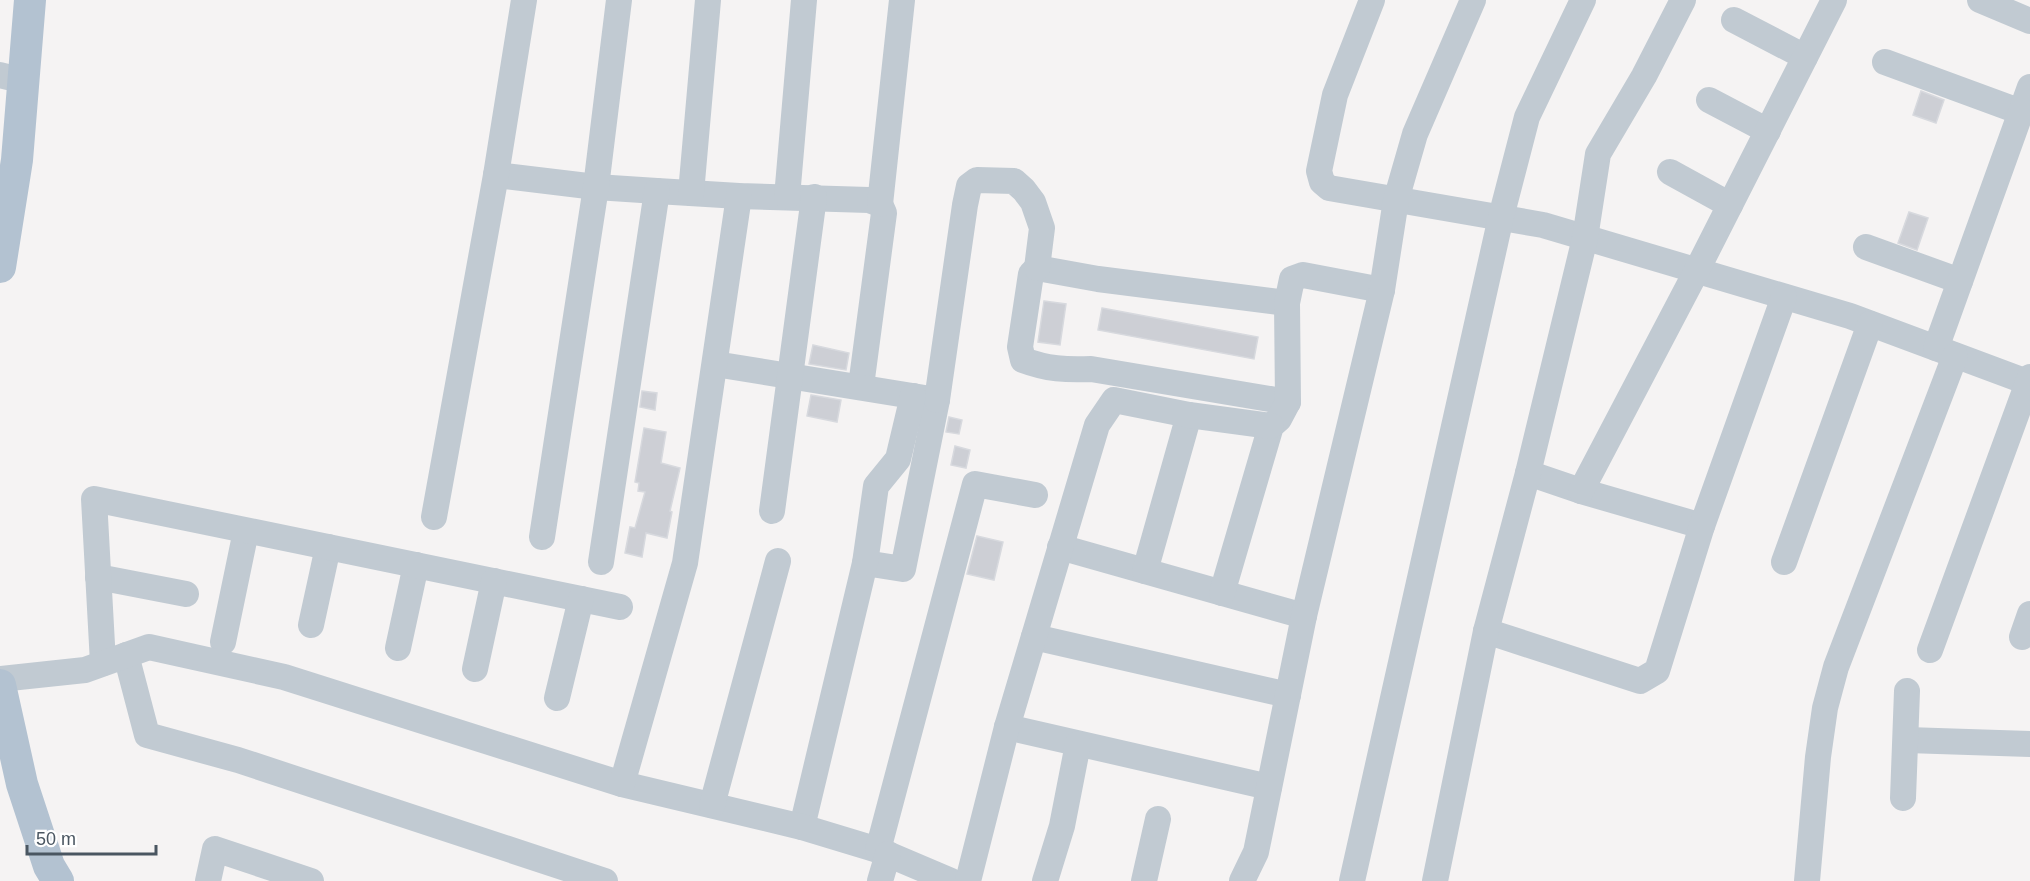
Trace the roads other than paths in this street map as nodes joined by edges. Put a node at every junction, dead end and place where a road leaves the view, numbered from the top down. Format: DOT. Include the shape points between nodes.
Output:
graph roads {
  1 [pos="30,0"];
  2 [pos="524,0"];
  3 [pos="619,0"];
  4 [pos="708,0"];
  5 [pos="804,0"];
  6 [pos="902,0"];
  7 [pos="1372,0"];
  8 [pos="1473,0"];
  9 [pos="1584,0"];
  10 [pos="1683,0"];
  11 [pos="1834,0"];
  12 [pos="1980,0"];
  13 [pos="1734,20"];
  14 [pos="2030,21"];
  15 [pos="1805,57"];
  16 [pos="1885,62"];
  17 [pos="12,78"];
  18 [pos="2030,87"];
  19 [pos="1709,100"];
  20 [pos="2021,112"];
  21 [pos="1767,131"];
  22 [pos="1670,172"];
  23 [pos="496,175"];
  24 [pos="596,187"];
  25 [pos="657,191"];
  26 [pos="691,193"];
  27 [pos="740,196"];
  28 [pos="787,196"];
  29 [pos="814,197"];
  30 [pos="1396,200"];
  31 [pos="880,204"];
  32 [pos="1730,205"];
  33 [pos="1501,217"];
  34 [pos="4,220"];
  35 [pos="1585,238"];
  36 [pos="1866,248"];
  37 [pos="0,267"];
  38 [pos="1037,268"];
  39 [pos="1696,272"];
  40 [pos="1960,281"];
  41 [pos="1382,290"];
  42 [pos="1784,297"];
  43 [pos="1287,303"];
  44 [pos="1870,324"];
  45 [pos="1945,352"];
  46 [pos="715,364"];
  47 [pos="791,375"];
  48 [pos="2029,381"];
  49 [pos="861,386"];
  50 [pos="925,398"];
  51 [pos="1288,402"];
  52 [pos="1189,415"];
  53 [pos="1271,426"];
  54 [pos="1527,473"];
  55 [pos="1581,491"];
  56 [pos="1035,495"];
  57 [pos="772,511"];
  58 [pos="434,517"];
  59 [pos="1702,526"];
  60 [pos="246,531"];
  61 [pos="542,537"];
  62 [pos="328,547"];
  63 [pos="1060,547"];
  64 [pos="778,561"];
  65 [pos="601,562"];
  66 [pos="1784,562"];
  67 [pos="865,563"];
  68 [pos="417,565"];
  69 [pos="1145,571"];
  70 [pos="98,577"];
  71 [pos="494,581"];
  72 [pos="1222,593"];
  73 [pos="186,594"];
  74 [pos="581,599"];
  75 [pos="620,607"];
  76 [pos="1304,616"];
  77 [pos="311,625"];
  78 [pos="1486,631"];
  79 [pos="1034,636"];
  80 [pos="223,642"];
  81 [pos="398,648"];
  82 [pos="1930,650"];
  83 [pos="115,659"];
  84 [pos="475,669"];
  85 [pos="0,678"];
  86 [pos="0,685"];
  87 [pos="1907,691"];
  88 [pos="1288,695"];
  89 [pos="557,698"];
  90 [pos="1007,727"];
  91 [pos="1907,740"];
  92 [pos="1078,744"];
  93 [pos="2030,744"];
  94 [pos="622,784"];
  95 [pos="1269,787"];
  96 [pos="1903,798"];
  97 [pos="712,805"];
  98 [pos="1158,819"];
  99 [pos="802,827"];
  100 [pos="883,852"];
  101 [pos="301,879"];
  102 [pos="58,881"];
  103 [pos="208,881"];
  104 [pos="605,881"];
  105 [pos="880,881"];
  106 [pos="951,881"];
  107 [pos="968,881"];
  108 [pos="1045,881"];
  109 [pos="1144,881"];
  110 [pos="1242,881"];
  111 [pos="1352,881"];
  112 [pos="1434,881"];
  113 [pos="1807,881"];
  1 -- 17 [label="main road"];
  2 -- 23 [label="street"];
  3 -- 24 [label="street"];
  4 -- 26 [label="street"];
  5 -- 28 [label="street"];
  6 -- 31 [label="street"];
  7 -- 30 [label="street" via="1335,95 1319,171 1329,188"];
  8 -- 30 [label="street" via="1415,134"];
  9 -- 33 [label="street" via="1527,117"];
  10 -- 35 [label="street" via="1598,154"];
  11 -- 15 [label="street"];
  12 -- 14 [label="street"];
  13 -- 15 [label="street"];
  15 -- 21 [label="street"];
  16 -- 20 [label="street"];
  17 -- 34 [label="main road" via="17,160"];
  18 -- 20 [label="street"];
  19 -- 21 [label="street"];
  20 -- 40 [label="street"];
  21 -- 32 [label="street"];
  22 -- 32 [label="street"];
  23 -- 24 [label="street"];
  23 -- 58 [label="street"];
  24 -- 25 [label="street"];
  24 -- 61 [label="street"];
  25 -- 26 [label="street"];
  25 -- 65 [label="street"];
  26 -- 27 [label="street"];
  27 -- 28 [label="street"];
  27 -- 46 [label="street"];
  28 -- 29 [label="street"];
  29 -- 31 [label="street"];
  29 -- 47 [label="street"];
  30 -- 33 [label="street"];
  30 -- 41 [label="street"];
  31 -- 49 [label="street" via="884,213"];
  32 -- 39 [label="street"];
  33 -- 35 [label="street"];
  33 -- 111 [label="street"];
  34 -- 37 [label="main road"];
  35 -- 39 [label="street"];
  35 -- 54 [label="street"];
  36 -- 40 [label="street"];
  38 -- 43 [label="street"];
  38 -- 50 [label="street" via="1042,228 1024,190 1014,181 977,180 969,186"];
  38 -- 51 [label="street" via="1031,273 1020,347 1023,360 1044,368 1091,369"];
  39 -- 42 [label="street"];
  39 -- 55 [label="street"];
  40 -- 45 [label="street"];
  41 -- 43 [label="street" via="1303,275 1292,279"];
  41 -- 76 [label="street"];
  42 -- 44 [label="street"];
  42 -- 59 [label="street"];
  43 -- 51 [label="street"];
  44 -- 45 [label="street"];
  44 -- 66 [label="street"];
  45 -- 48 [label="street"];
  45 -- 113 [label="street" via="1825,708"];
  46 -- 47 [label="street"];
  46 -- 94 [label="street" via="685,563"];
  47 -- 49 [label="street"];
  47 -- 57 [label="street"];
  48 -- 82 [label="street"];
  49 -- 50 [label="street"];
  50 -- 67 [label="street" via="898,459 876,486"];
  50 -- 67 [label="street" via="903,569"];
  51 -- 53 [label="street"];
  52 -- 53 [label="street"];
  52 -- 63 [label="street" via="1114,400 1097,425"];
  52 -- 69 [label="street"];
  53 -- 72 [label="street"];
  54 -- 55 [label="street"];
  54 -- 78 [label="street"];
  55 -- 59 [label="street"];
  56 -- 100 [label="street" via="975,484"];
  59 -- 78 [label="street" via="1657,671 1640,681"];
  60 -- 62 [label="street"];
  60 -- 70 [label="street" via="94,499"];
  60 -- 80 [label="street"];
  62 -- 68 [label="street"];
  62 -- 77 [label="street"];
  63 -- 69 [label="street"];
  63 -- 79 [label="street"];
  64 -- 97 [label="street"];
  67 -- 99 [label="street"];
  68 -- 71 [label="street"];
  68 -- 81 [label="street"];
  69 -- 72 [label="street"];
  70 -- 73 [label="street"];
  70 -- 83 [label="street"];
  71 -- 74 [label="street"];
  71 -- 84 [label="street"];
  72 -- 76 [label="street"];
  74 -- 75 [label="street"];
  74 -- 89 [label="street"];
  76 -- 88 [label="street"];
  78 -- 112 [label="street"];
  79 -- 88 [label="street"];
  79 -- 90 [label="street"];
  83 -- 85 [label="street" via="85,670"];
  83 -- 94 [label="street" via="148,647 284,677"];
  83 -- 104 [label="street" via="147,735 238,760"];
  86 -- 102 [label="main road" via="22,784 49,866"];
  87 -- 91 [label="street"];
  88 -- 95 [label="street"];
  90 -- 92 [label="street"];
  90 -- 107 [label="street"];
  91 -- 93 [label="street"];
  91 -- 96 [label="street"];
  92 -- 95 [label="street"];
  92 -- 108 [label="street" via="1062,826"];
  94 -- 97 [label="street"];
  95 -- 110 [label="street" via="1256,852"];
  97 -- 99 [label="street"];
  98 -- 109 [label="street"];
  99 -- 100 [label="street"];
  100 -- 105 [label="street"];
  100 -- 106 [label="street"];
  101 -- 103 [label="street" via="215,849"];
}
